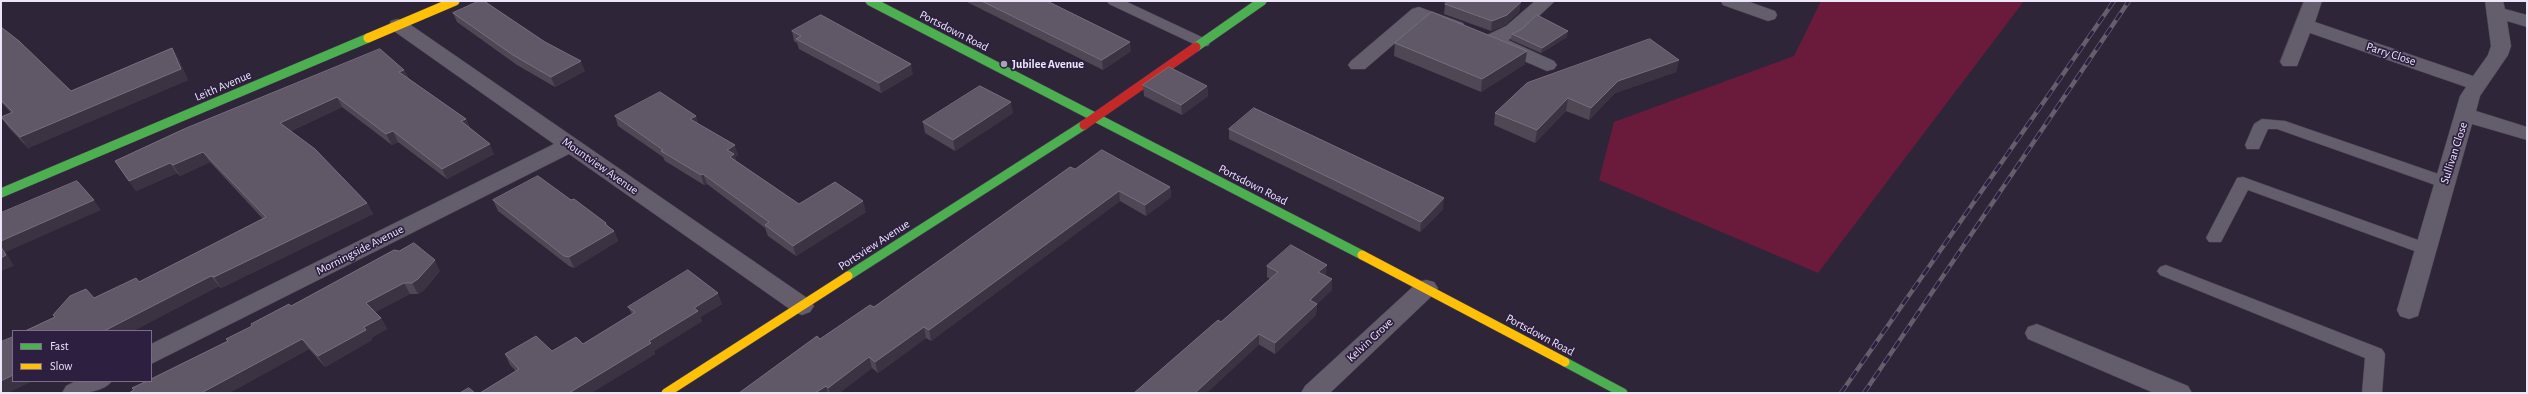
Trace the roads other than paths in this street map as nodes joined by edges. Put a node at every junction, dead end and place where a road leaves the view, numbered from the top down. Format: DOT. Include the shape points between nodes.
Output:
graph roads {
  1 [pos="455,1"];
  2 [pos="870,1"];
  3 [pos="1114,1"];
  4 [pos="1262,1"];
  5 [pos="1546,1"];
  6 [pos="1730,1"];
  7 [pos="2313,1"];
  8 [pos="2496,7"];
  9 [pos="1768,14"];
  10 [pos="2527,21"];
  11 [pos="398,25"];
  12 [pos="2304,25"];
  13 [pos="1480,35"];
  14 [pos="1202,43"];
  15 [pos="2290,62"];
  16 [pos="1547,64"];
  17 [pos="1358,65"];
  18 [pos="2476,84"];
  19 [pos="2466,115"];
  20 [pos="1096,117"];
  21 [pos="2527,134"];
  22 [pos="568,145"];
  23 [pos="2253,145"];
  24 [pos="2444,182"];
  25 [pos="1,193"];
  26 [pos="2215,238"];
  27 [pos="2426,249"];
  28 [pos="2166,271"];
  29 [pos="1426,288"];
  30 [pos="802,306"];
  31 [pos="2409,310"];
  32 [pos="2037,333"];
  33 [pos="152,354"];
  34 [pos="97,382"];
  35 [pos="75,393"];
  36 [pos="666,393"];
  37 [pos="1314,393"];
  38 [pos="1623,393"];
  39 [pos="2179,393"];
  40 [pos="2372,393"];
  1 -- 11 [label="street, Leith Avenue"];
  2 -- 20 [label="street, Portsdown Road"];
  3 -- 14 [label="lane"];
  4 -- 14 [label="street"];
  5 -- 13 [label="street" via="1513,30"];
  6 -- 9 [label="street"];
  7 -- 12 [label="street"];
  8 -- 10 [label="street"];
  8 -- 18 [label="street, Sullivan Close" via="2501,46 2498,55"];
  11 -- 22 [label="street, Mountview Avenue"];
  11 -- 25 [label="street, Leith Avenue"];
  12 -- 15 [label="street"];
  12 -- 18 [label="street, Parry Close"];
  13 -- 16 [label="street"];
  13 -- 17 [label="street" via="1418,13"];
  14 -- 20 [label="street"];
  18 -- 19 [label="street, Sullivan Close" via="2470,96"];
  19 -- 21 [label="street"];
  19 -- 24 [label="street, Sullivan Close"];
  20 -- 29 [label="street, Portsdown Road"];
  20 -- 30 [label="street, Portsview Avenue"];
  22 -- 30 [label="street, Mountview Avenue"];
  22 -- 33 [label="street, Morningside Avenue"];
  23 -- 24 [label="lane" via="2262,124 2279,124"];
  24 -- 27 [label="street, Sullivan Close"];
  26 -- 27 [label="lane" via="2242,182"];
  27 -- 31 [label="street, Sullivan Close"];
  28 -- 40 [label="lane" via="2375,354"];
  29 -- 37 [label="street, Kelvin Grove"];
  29 -- 38 [label="street, Portsdown Road"];
  30 -- 36 [label="street, Portsview Avenue"];
  32 -- 39 [label="street"];
  34 -- 35 [label="street"];
}
